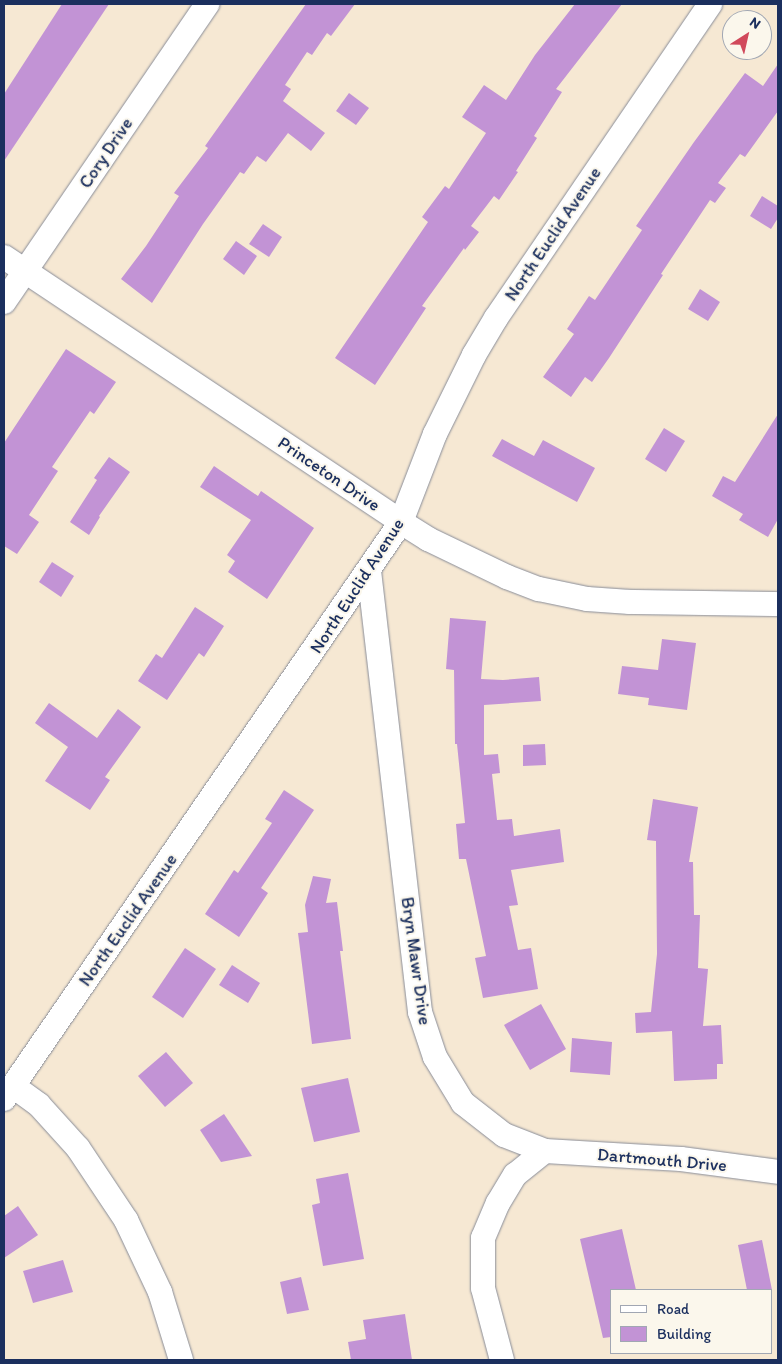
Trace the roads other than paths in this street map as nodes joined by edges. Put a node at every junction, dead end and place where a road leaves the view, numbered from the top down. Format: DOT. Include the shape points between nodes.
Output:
graph roads {
  1 [pos="207,4"];
  2 [pos="710,4"];
  3 [pos="4,257"];
  4 [pos="26,271"];
  5 [pos="4,302"];
  6 [pos="401,522"];
  7 [pos="369,571"];
  8 [pos="778,604"];
  9 [pos="8,1093"];
  10 [pos="545,1151"];
  11 [pos="778,1172"];
  12 [pos="181,1360"];
  13 [pos="502,1360"];
  1 -- 4 [label="street, Cory Drive"];
  2 -- 6 [label="street, North Euclid Avenue" via="487,333 435,434"];
  3 -- 4 [label="street, Princeton Drive"];
  4 -- 5 [label="street, Cory Drive"];
  4 -- 6 [label="street, Princeton Drive"];
  6 -- 7 [label="street, North Euclid Avenue"];
  6 -- 8 [label="street, Princeton Drive" via="428,539 506,577 558,593 630,602"];
  7 -- 9 [label="street, North Euclid Avenue"];
  7 -- 10 [label="street, Bryn Mawr Drive" via="420,1012 435,1057 463,1102 504,1135"];
  9 -- 12 [label="street" via="39,1105 78,1148 109,1192 143,1252 160,1292"];
  10 -- 11 [label="street, Dartmouth Drive" via="681,1159"];
  10 -- 13 [label="street" via="515,1175 483,1238 482,1288"];
}
